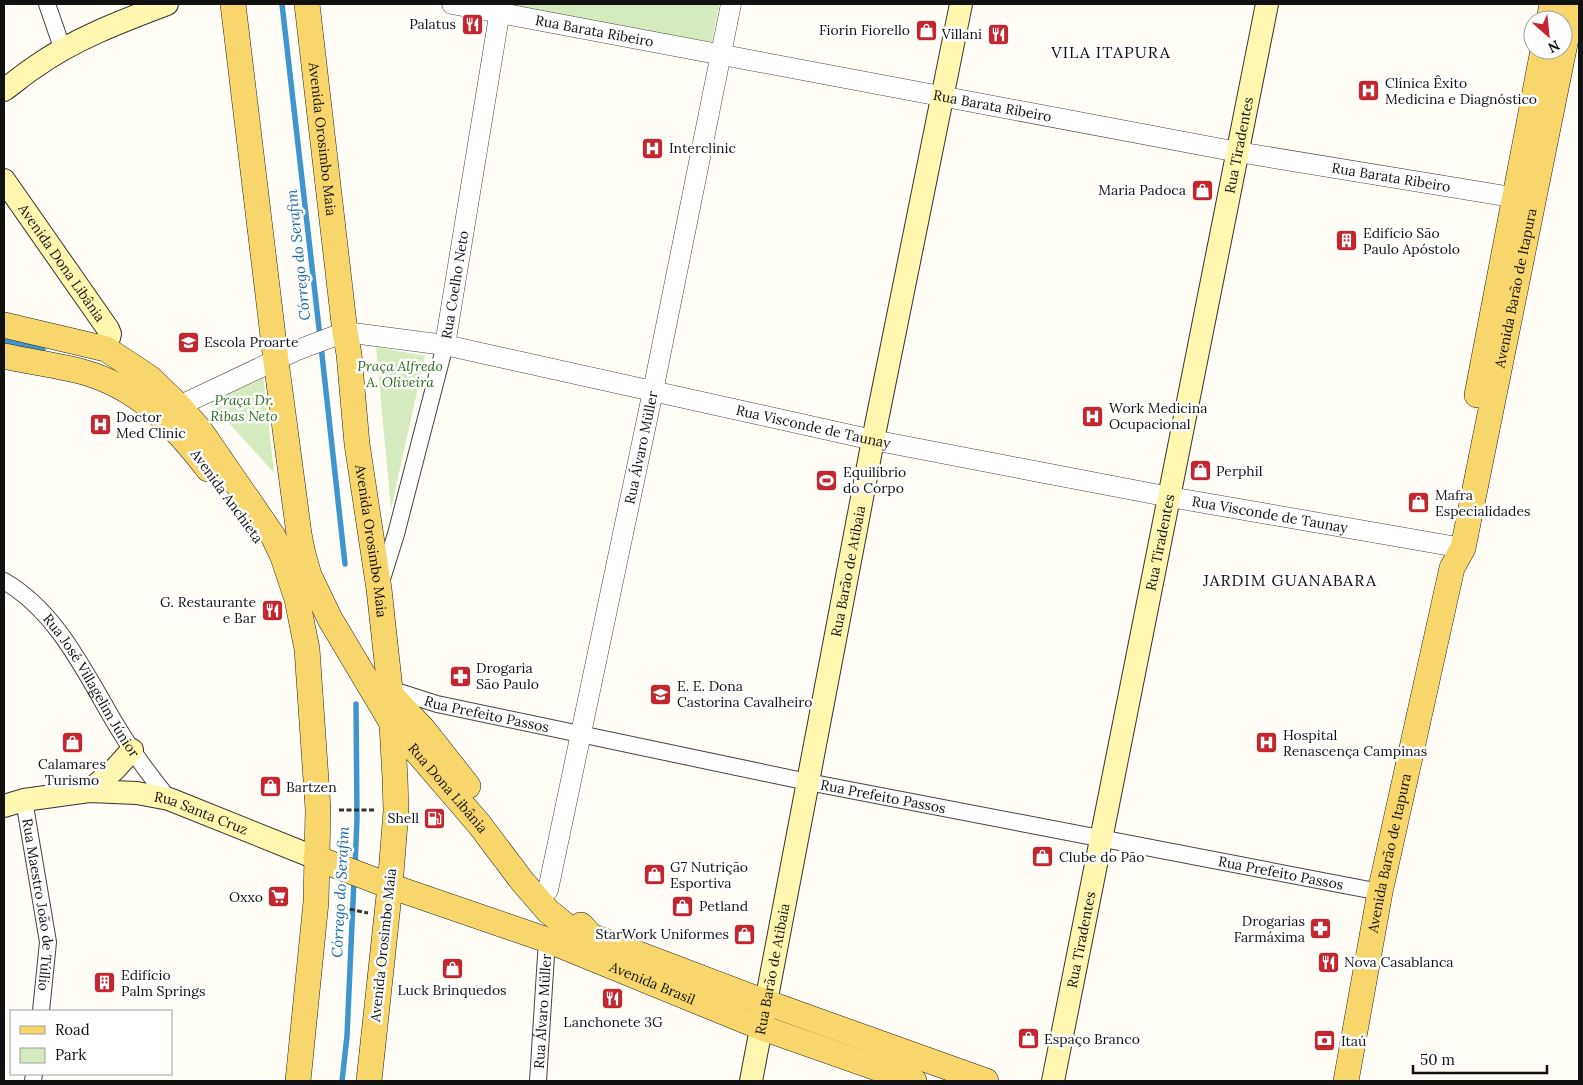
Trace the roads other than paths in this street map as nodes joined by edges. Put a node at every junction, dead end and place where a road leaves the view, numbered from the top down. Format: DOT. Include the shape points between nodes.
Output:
graph roads {
  1 [pos="47,4"];
  2 [pos="167,4"];
  3 [pos="233,4"];
  4 [pos="307,4"];
  5 [pos="452,4"];
  6 [pos="731,4"];
  7 [pos="961,4"];
  8 [pos="1267,4"];
  9 [pos="1573,4"];
  10 [pos="500,8"];
  11 [pos="63,50"];
  12 [pos="720,55"];
  13 [pos="1542,60"];
  14 [pos="4,90"];
  15 [pos="943,96"];
  16 [pos="1238,152"];
  17 [pos="4,180"];
  18 [pos="1524,200"];
  19 [pos="4,325"];
  20 [pos="337,335"];
  21 [pos="445,345"];
  22 [pos="103,348"];
  23 [pos="4,356"];
  24 [pos="286,356"];
  25 [pos="653,391"];
  26 [pos="179,406"];
  27 [pos="874,440"];
  28 [pos="1170,497"];
  29 [pos="1455,554"];
  30 [pos="4,581"];
  31 [pos="379,589"];
  32 [pos="306,640"];
  33 [pos="390,691"];
  34 [pos="392,723"];
  35 [pos="580,735"];
  36 [pos="132,750"];
  37 [pos="808,782"];
  38 [pos="89,791"];
  39 [pos="169,799"];
  40 [pos="14,803"];
  41 [pos="1100,839"];
  42 [pos="323,861"];
  43 [pos="383,884"];
  44 [pos="548,890"];
  45 [pos="1380,892"];
  46 [pos="591,936"];
  47 [pos="547,940"];
  48 [pos="765,1002"];
  49 [pos="42,1010"];
  50 [pos="760,1027"];
  51 [pos="298,1081"];
  52 [pos="369,1081"];
  53 [pos="538,1081"];
  54 [pos="751,1081"];
  55 [pos="914,1081"];
  56 [pos="986,1081"];
  57 [pos="1053,1081"];
  58 [pos="1346,1081"];
  1 -- 11 [label="street"];
  2 -- 11 [label="main road"];
  3 -- 24 [label="main road"];
  4 -- 20 [label="main road, Avenida Orosimbo Maia"];
  5 -- 10 [label="street, Rua Barata Ribeiro"];
  6 -- 12 [label="street, Rua Álvaro Müller"];
  7 -- 15 [label="main road, Rua Barão de Atibaia"];
  8 -- 16 [label="main road, Rua Tiradentes"];
  9 -- 18 [label="main road, Avenida Barão de Itapura"];
  10 -- 12 [label="street, Rua Barata Ribeiro"];
  10 -- 21 [label="street, Rua Coelho Neto"];
  11 -- 14 [label="main road"];
  12 -- 15 [label="street, Rua Barata Ribeiro"];
  12 -- 25 [label="street, Rua Álvaro Müller"];
  13 -- 18 [label="main road, Avenida Barão de Itapura"];
  15 -- 16 [label="street, Rua Barata Ribeiro"];
  15 -- 27 [label="main road, Rua Barão de Atibaia"];
  16 -- 18 [label="street, Rua Barata Ribeiro"];
  16 -- 28 [label="main road, Rua Tiradentes"];
  17 -- 22 [label="main road, Avenida Dona Libânia" via="108,329 110,334"];
  18 -- 29 [label="main road, Avenida Barão de Itapura"];
  19 -- 22 [label="main road"];
  20 -- 21 [label="street, Rua Visconde de Taunay"];
  20 -- 24 [label="street, Rua Visconde de Taunay"];
  20 -- 31 [label="main road, Avenida Orosimbo Maia" via="349,354 357,444"];
  21 -- 25 [label="street, Rua Visconde de Taunay"];
  21 -- 31 [label="street, Rua Coelho Neto"];
  22 -- 26 [label="main road" via="150,378"];
  23 -- 32 [label="main road, Avenida Anchieta" via="105,379 158,412 193,448 265,548 284,584"];
  24 -- 26 [label="street, Rua Visconde de Taunay"];
  24 -- 34 [label="main road, Rua Dona Libânia" via="299,534 309,575 330,619"];
  25 -- 27 [label="street, Rua Visconde de Taunay"];
  25 -- 35 [label="street, Rua Álvaro Müller"];
  26 -- 32 [label="main road" via="200,430 273,536 291,578"];
  27 -- 28 [label="street, Rua Visconde de Taunay"];
  27 -- 37 [label="main road, Rua Barão de Atibaia"];
  28 -- 29 [label="street, Rua Visconde de Taunay"];
  28 -- 41 [label="main road, Rua Tiradentes"];
  29 -- 45 [label="main road, Avenida Barão de Itapura"];
  30 -- 36 [label="street, Rua José Villagelim Júnior" via="36,606 57,628"];
  31 -- 33 [label="main road, Avenida Orosimbo Maia"];
  32 -- 42 [label="main road"];
  33 -- 34 [label="main road, Avenida Orosimbo Maia"];
  33 -- 35 [label="street, Rua Prefeito Passos"];
  33 -- 44 [label="main road, Rua Dona Libânia"];
  34 -- 43 [label="main road, Avenida Orosimbo Maia" via="396,811"];
  34 -- 46 [label="main road, Rua Dona Libânia" via="548,911 565,924"];
  35 -- 37 [label="street, Rua Prefeito Passos"];
  35 -- 44 [label="street, Rua Álvaro Müller"];
  36 -- 38 [label="main road"];
  36 -- 39 [label="street, Rua José Villagelim Júnior"];
  37 -- 41 [label="street, Rua Prefeito Passos"];
  37 -- 48 [label="main road, Rua Barão de Atibaia"];
  38 -- 39 [label="main road, Rua Santa Cruz" via="137,793"];
  38 -- 40 [label="main road, Rua Santa Cruz"];
  39 -- 42 [label="main road, Rua Santa Cruz"];
  40 -- 49 [label="street, Rua Maestro João de Túllio" via="48,942"];
  41 -- 45 [label="street, Rua Prefeito Passos"];
  41 -- 57 [label="main road, Rua Tiradentes"];
  42 -- 43 [label="main road, Rua Santa Cruz"];
  42 -- 51 [label="main road"];
  43 -- 47 [label="main road, Avenida Brasil"];
  43 -- 52 [label="main road, Avenida Orosimbo Maia" via="386,916"];
  44 -- 46 [label="main road, Avenida Brasil"];
  45 -- 58 [label="main road, Avenida Barão de Itapura"];
  46 -- 48 [label="main road, Avenida Brasil"];
  47 -- 50 [label="main road, Avenida Brasil"];
  47 -- 53 [label="street, Rua Álvaro Müller"];
  48 -- 50 [label="main road, Rua Barão de Atibaia"];
  48 -- 56 [label="main road, Avenida Brasil"];
  50 -- 54 [label="main road, Rua Barão de Atibaia"];
  50 -- 55 [label="main road, Avenida Brasil"];
}
